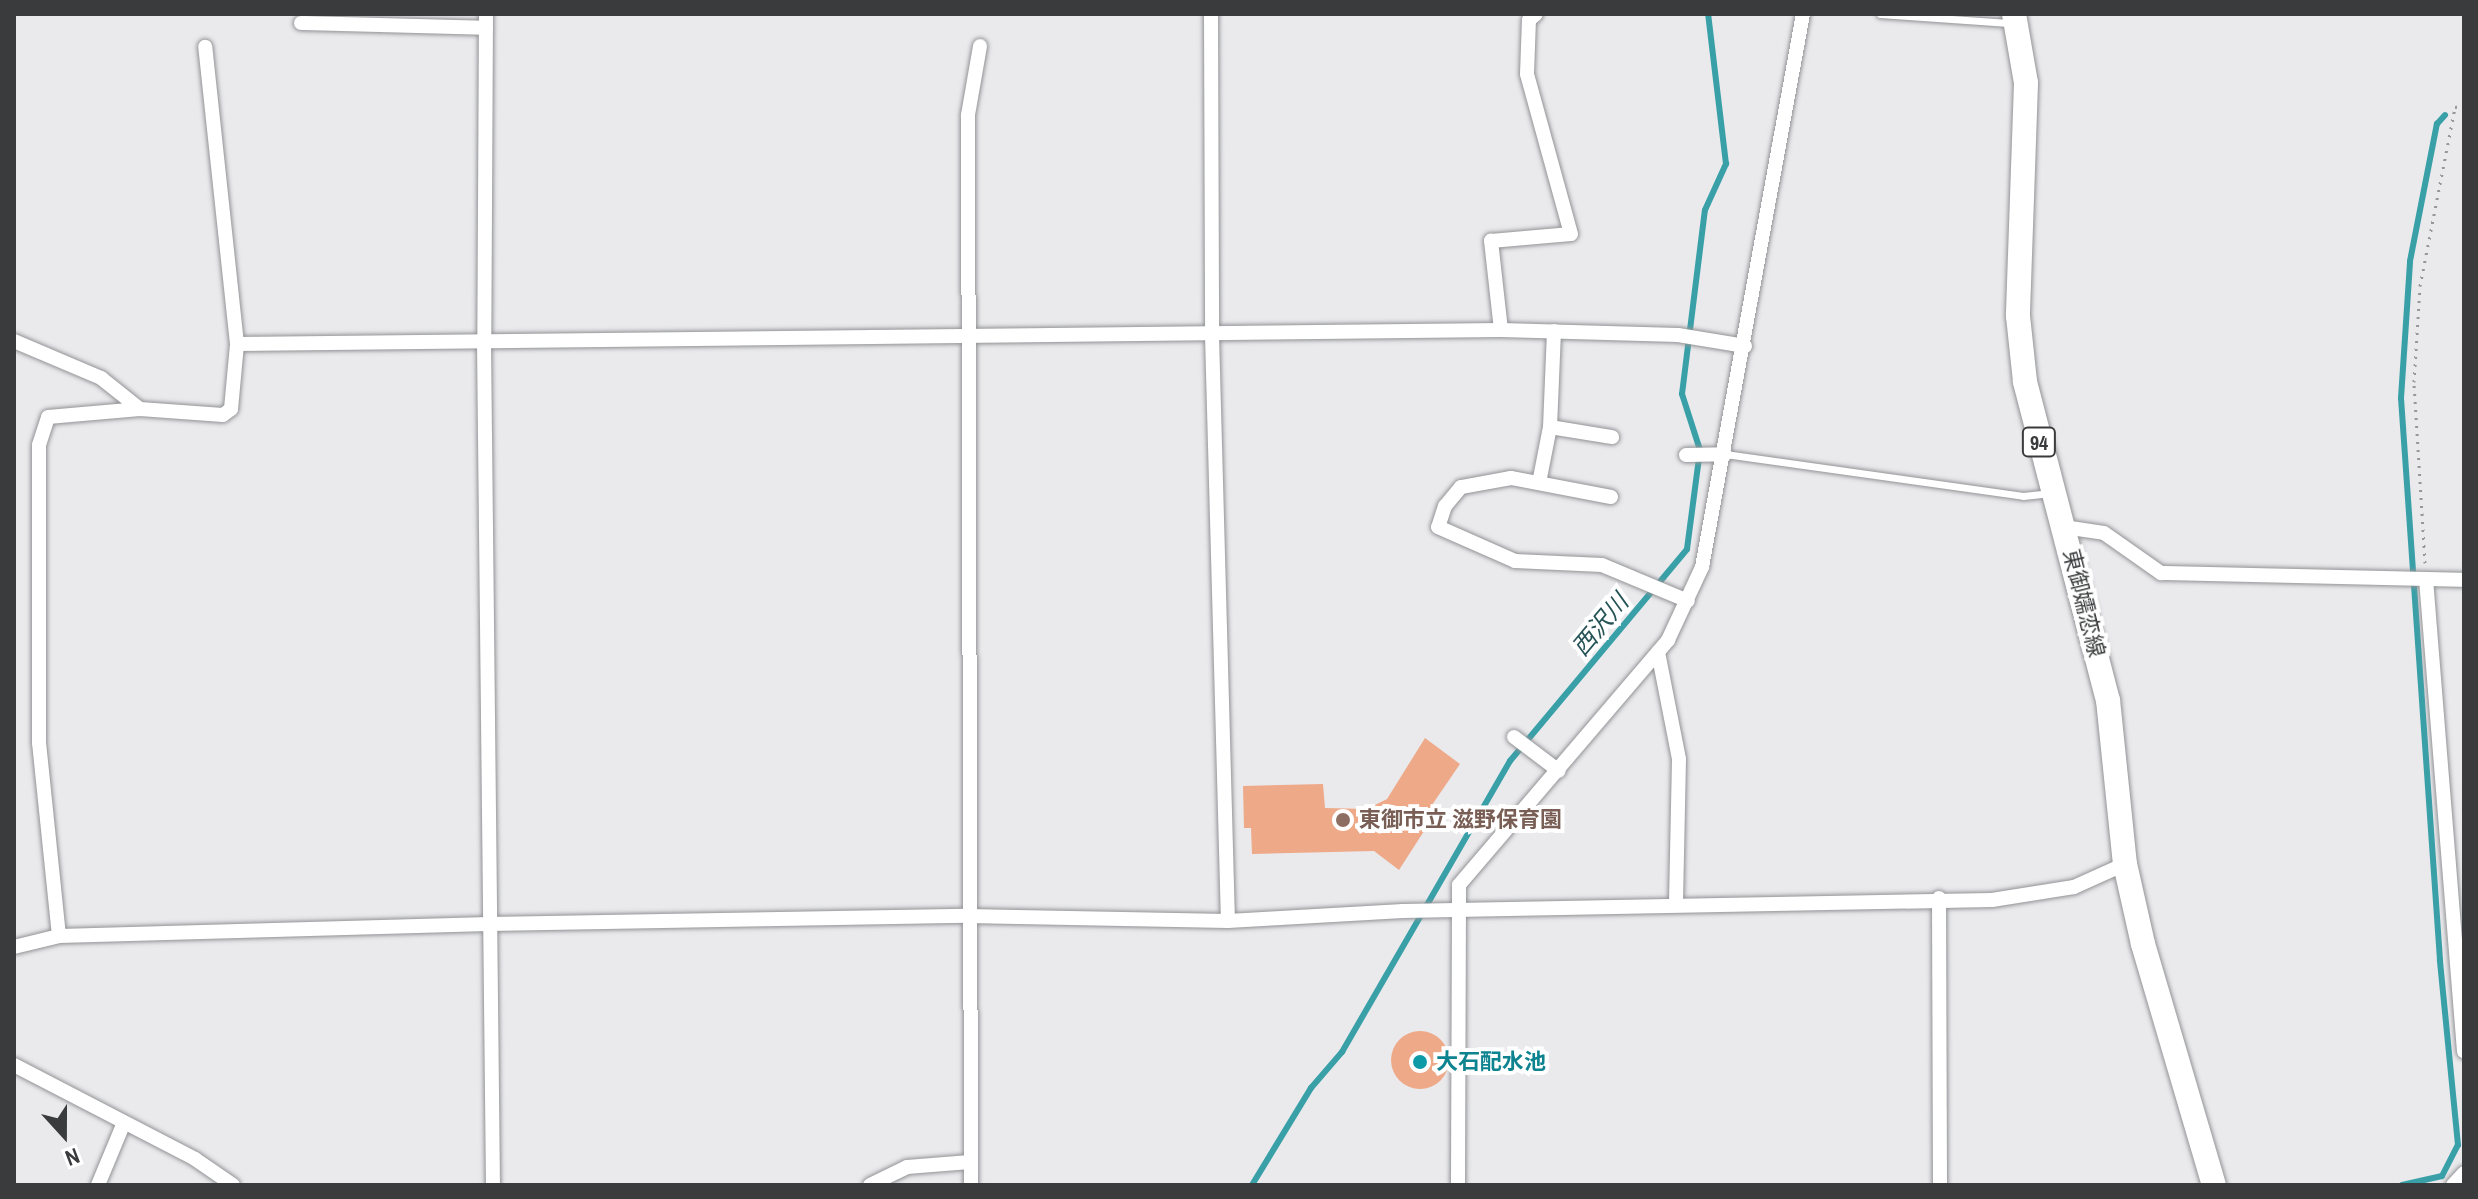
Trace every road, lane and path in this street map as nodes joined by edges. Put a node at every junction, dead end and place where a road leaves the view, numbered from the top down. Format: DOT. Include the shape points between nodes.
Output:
graph roads {
  1 [pos="1211,14"];
  2 [pos="1536,14"];
  3 [pos="1803,14"];
  4 [pos="1880,14"];
  5 [pos="2015,18"];
  6 [pos="486,21"];
  7 [pos="301,23"];
  8 [pos="980,46"];
  9 [pos="205,47"];
  10 [pos="2464,106"];
  11 [pos="1501,330"];
  12 [pos="1554,331"];
  13 [pos="1212,335"];
  14 [pos="967,338"];
  15 [pos="14,341"];
  16 [pos="484,342"];
  17 [pos="237,344"];
  18 [pos="1745,346"];
  19 [pos="140,409"];
  20 [pos="1550,427"];
  21 [pos="1612,437"];
  22 [pos="1718,454"];
  23 [pos="1686,455"];
  24 [pos="1539,483"];
  25 [pos="2053,492"];
  26 [pos="1611,497"];
  27 [pos="2064,527"];
  28 [pos="2426,579"];
  29 [pos="2464,580"];
  30 [pos="1688,601"];
  31 [pos="1658,652"];
  32 [pos="1514,737"];
  33 [pos="1559,771"];
  34 [pos="2125,864"];
  35 [pos="1939,898"];
  36 [pos="1676,905"];
  37 [pos="1457,911"];
  38 [pos="967,916"];
  39 [pos="1228,921"];
  40 [pos="489,924"];
  41 [pos="59,936"];
  42 [pos="14,947"];
  43 [pos="2464,1051"];
  44 [pos="14,1065"];
  45 [pos="123,1125"];
  46 [pos="970,1162"];
  47 [pos="2464,1173"];
  48 [pos="98,1185"];
  49 [pos="233,1185"];
  50 [pos="493,1185"];
  51 [pos="870,1185"];
  52 [pos="971,1185"];
  53 [pos="1458,1185"];
  54 [pos="1940,1185"];
  55 [pos="2214,1185"];
  56 [pos="2453,1185"];
  1 -- 13 [label="street"];
  2 -- 11 [label="street" via="1529,20 1527,74 1571,234 1491,241"];
  3 -- 18 [label="street"];
  4 -- 5 [label="lane"];
  5 -- 25 [label="main road, 東御嬬恋線 / 94" via="2026,132 2019,341 2030,411"];
  6 -- 7 [label="street"];
  6 -- 16 [label="street"];
  8 -- 14 [label="street" via="968,115"];
  9 -- 17 [label="street"];
  10 -- 28 [label="path" via="2455,107 2420,286 2414,382"];
  11 -- 12 [label="street"];
  11 -- 13 [label="street"];
  12 -- 18 [label="street" via="1680,335"];
  12 -- 20 [label="street"];
  13 -- 14 [label="street"];
  13 -- 39 [label="street"];
  14 -- 16 [label="street"];
  14 -- 38 [label="street"];
  15 -- 19 [label="street" via="101,378"];
  16 -- 17 [label="street"];
  16 -- 40 [label="street"];
  17 -- 19 [label="street" via="231,409 223,415"];
  18 -- 22 [label="street"];
  19 -- 41 [label="street" via="48,417 39,445 39,743"];
  20 -- 21 [label="street"];
  20 -- 24 [label="street"];
  22 -- 23 [label="street"];
  22 -- 25 [label="lane" via="2023,496"];
  22 -- 30 [label="street" via="1702,567"];
  24 -- 26 [label="street"];
  24 -- 30 [label="street" via="1511,478 1461,487 1445,506 1438,527 1515,561 1602,565"];
  25 -- 27 [label="main road, 東御嬬恋線 / 94"];
  27 -- 28 [label="street" via="2104,533 2161,573"];
  27 -- 34 [label="main road, 東御嬬恋線 / 94" via="2116,742"];
  28 -- 29 [label="street"];
  28 -- 43 [label="street"];
  30 -- 31 [label="street"];
  31 -- 33 [label="street"];
  31 -- 36 [label="street" via="1679,759"];
  32 -- 33 [label="street"];
  33 -- 37 [label="street" via="1459,885"];
  34 -- 35 [label="street" via="2074,887 1992,900"];
  34 -- 55 [label="main road, 東御嬬恋線 / 94"];
  35 -- 36 [label="street"];
  35 -- 54 [label="street"];
  36 -- 37 [label="street"];
  37 -- 39 [label="street"];
  37 -- 53 [label="street"];
  38 -- 39 [label="street"];
  38 -- 40 [label="street"];
  38 -- 46 [label="street"];
  40 -- 41 [label="street"];
  40 -- 50 [label="street"];
  41 -- 42 [label="street"];
  44 -- 45 [label="street"];
  45 -- 48 [label="street"];
  45 -- 49 [label="street" via="195,1159"];
  46 -- 51 [label="street" via="907,1167"];
  46 -- 52 [label="street"];
  47 -- 56 [label="street"];
}
